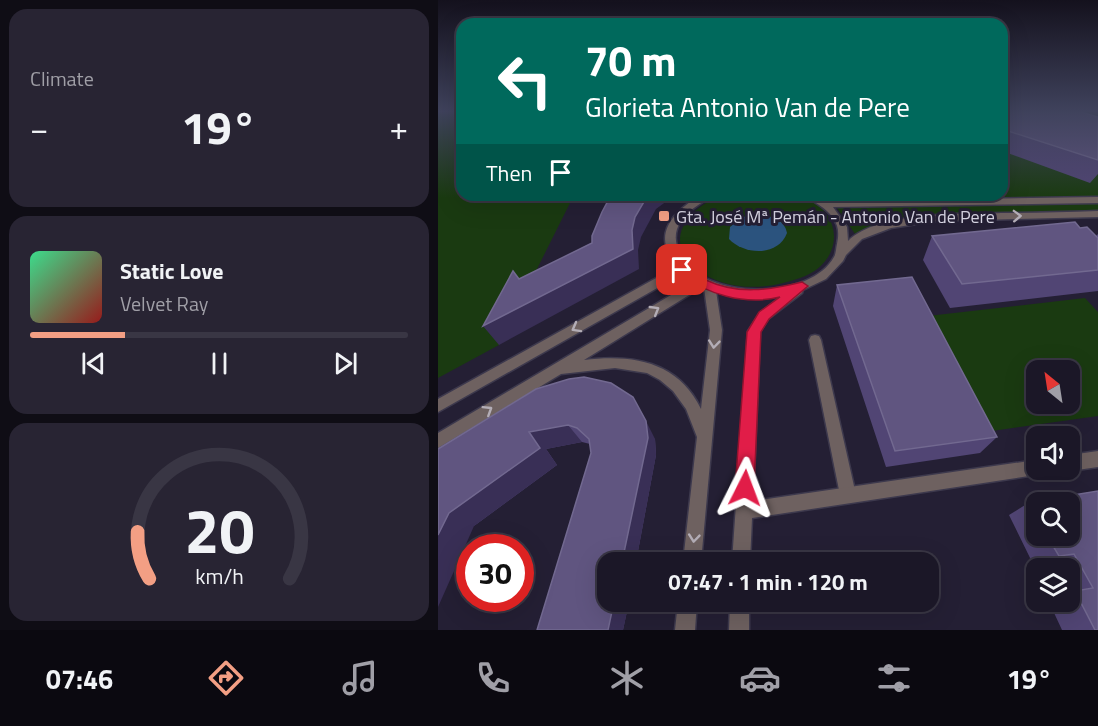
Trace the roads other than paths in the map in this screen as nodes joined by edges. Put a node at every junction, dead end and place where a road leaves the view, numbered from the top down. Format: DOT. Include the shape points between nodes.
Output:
graph roads {
  1 [pos="1098,200"];
  2 [pos="699,201"];
  3 [pos="822,201"];
  4 [pos="826,204"];
  5 [pos="1098,214"];
  6 [pos="842,253"];
  7 [pos="682,270"];
  8 [pos="705,284"];
  9 [pos="802,286"];
  10 [pos="815,340"];
  11 [pos="553,371"];
  12 [pos="438,406"];
  13 [pos="705,435"];
  14 [pos="438,441"];
  15 [pos="1098,459"];
  16 [pos="1080,462"];
  17 [pos="1026,469"];
  18 [pos="848,495"];
  19 [pos="743,511"];
  20 [pos="693,552"];
  21 [pos="741,552"];
  22 [pos="687,612"];
  23 [pos="740,612"];
  24 [pos="685,630"];
  25 [pos="739,630"];
  1 -- 4 [label="street"];
  2 -- 7 [label="street" via="677,219 669,240"];
  3 -- 4 [label="street"];
  4 -- 6 [label="street" via="843,228"];
  6 -- 5 [label="street, one-way" via="858,237 889,225 936,218 1047,219"];
  6 -- 9 [label="street" via="832,268"];
  7 -- 8 [label="street"];
  7 -- 12 [label="street, one-way"];
  8 -- 9 [label="street" via="748,295"];
  11 -- 8 [label="street, one-way"];
  8 -- 13 [label="street, one-way" via="716,330"];
  9 -- 19 [label="street" via="764,316 754,332"];
  10 -- 18 [label="street"];
  11 -- 13 [label="street" via="593,362 650,368 674,383 689,400"];
  14 -- 11 [label="street, one-way"];
  13 -- 20 [label="street, one-way"];
  15 -- 16 [label="street"];
  17 -- 18 [label="street"];
  18 -- 19 [label="street"];
  19 -- 21 [label="street"];
  22 -- 24 [label="street"];
  23 -- 25 [label="street"];
}
